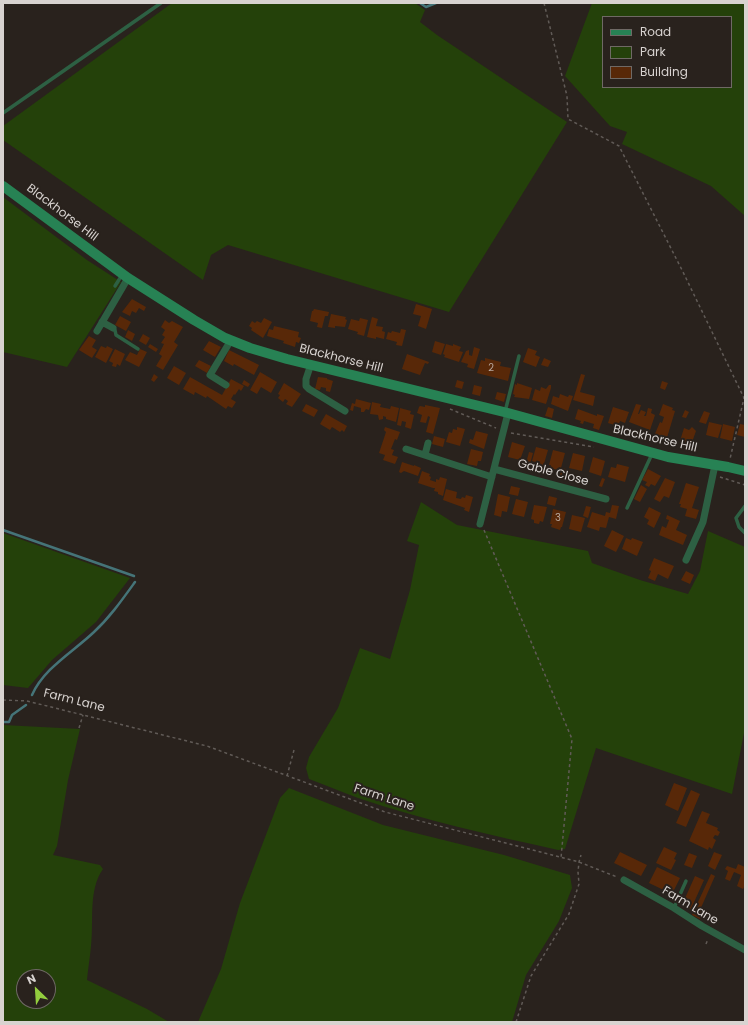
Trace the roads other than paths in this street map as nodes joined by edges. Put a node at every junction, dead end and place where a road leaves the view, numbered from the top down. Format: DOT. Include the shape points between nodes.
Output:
graph roads {
  1 [pos="161,3"];
  2 [pos="3,113"];
  3 [pos="3,186"];
  4 [pos="125,276"];
  5 [pos="115,286"];
  6 [pos="102,322"];
  7 [pos="112,328"];
  8 [pos="97,331"];
  9 [pos="231,340"];
  10 [pos="138,349"];
  11 [pos="519,356"];
  12 [pos="311,364"];
  13 [pos="226,385"];
  14 [pos="344,411"];
  15 [pos="507,412"];
  16 [pos="428,443"];
  17 [pos="406,450"];
  18 [pos="653,454"];
  19 [pos="425,455"];
  20 [pos="715,465"];
  21 [pos="494,469"];
  22 [pos="745,471"];
  23 [pos="492,477"];
  24 [pos="606,498"];
  25 [pos="745,506"];
  26 [pos="627,508"];
  27 [pos="480,524"];
  28 [pos="745,532"];
  29 [pos="686,560"];
  30 [pos="624,880"];
  31 [pos="686,882"];
  32 [pos="674,908"];
  33 [pos="745,950"];
  1 -- 2 [label="lane"];
  3 -- 4 [label="main road, Blackhorse Hill"];
  4 -- 5 [label="lane"];
  4 -- 6 [label="street"];
  4 -- 9 [label="main road, Blackhorse Hill" via="194,320"];
  6 -- 7 [label="street"];
  6 -- 8 [label="street"];
  7 -- 10 [label="lane" via="116,335"];
  9 -- 12 [label="main road, Blackhorse Hill" via="250,348"];
  9 -- 13 [label="street" via="210,375"];
  11 -- 15 [label="lane"];
  12 -- 14 [label="street" via="306,386"];
  12 -- 15 [label="main road, Blackhorse Hill"];
  15 -- 18 [label="main road, Blackhorse Hill"];
  15 -- 21 [label="street"];
  16 -- 19 [label="street"];
  17 -- 19 [label="street"];
  18 -- 20 [label="main road, Blackhorse Hill"];
  18 -- 26 [label="lane"];
  19 -- 23 [label="street"];
  20 -- 22 [label="main road, Blackhorse Hill"];
  20 -- 29 [label="street" via="703,522"];
  21 -- 23 [label="street"];
  21 -- 24 [label="street, Gable Close"];
  23 -- 27 [label="street"];
  25 -- 28 [label="lane" via="736,518 739,527"];
  30 -- 32 [label="street, Farm Lane"];
  31 -- 32 [label="lane"];
  32 -- 33 [label="street, Farm Lane"];
}
